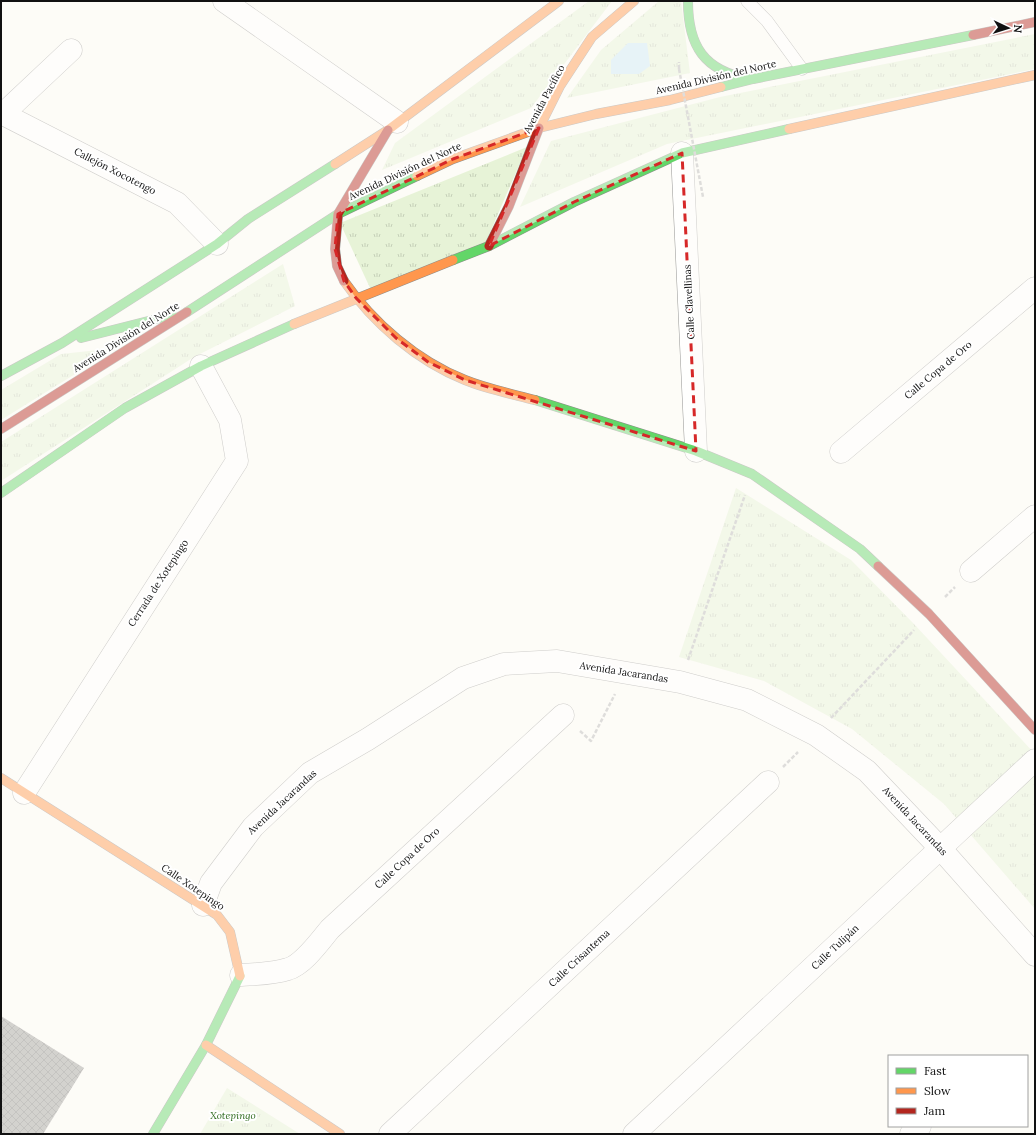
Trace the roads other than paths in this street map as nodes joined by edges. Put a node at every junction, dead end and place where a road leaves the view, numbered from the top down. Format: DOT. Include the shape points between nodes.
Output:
graph roads {
  1 [pos="224,1"];
  2 [pos="559,1"];
  3 [pos="634,1"];
  4 [pos="688,1"];
  5 [pos="747,1"];
  6 [pos="1035,22"];
  7 [pos="71,50"];
  8 [pos="802,69"];
  9 [pos="1035,75"];
  10 [pos="753,79"];
  11 [pos="2,113"];
  12 [pos="393,126"];
  13 [pos="539,128"];
  14 [pos="682,153"];
  15 [pos="338,214"];
  16 [pos="217,244"];
  17 [pos="489,246"];
  18 [pos="1035,288"];
  19 [pos="356,298"];
  20 [pos="190,310"];
  21 [pos="62,343"];
  22 [pos="201,366"];
  23 [pos="1,376"];
  24 [pos="1,429"];
  25 [pos="696,451"];
  26 [pos="841,452"];
  27 [pos="1,493"];
  28 [pos="1035,516"];
  29 [pos="971,570"];
  30 [pos="563,715"];
  31 [pos="1035,730"];
  32 [pos="1035,760"];
  33 [pos="1,778"];
  34 [pos="768,782"];
  35 [pos="24,793"];
  36 [pos="940,848"];
  37 [pos="203,905"];
  38 [pos="1035,955"];
  39 [pos="241,975"];
  40 [pos="206,1044"];
  41 [pos="919,1127"];
  42 [pos="153,1134"];
  43 [pos="340,1134"];
  44 [pos="390,1134"];
  45 [pos="634,1134"];
  46 [pos="911,1134"];
  1 -- 12 [label="street"];
  2 -- 12 [label="main road"];
  3 -- 13 [label="main road, Avenida Pacífico" via="592,37 560,86"];
  4 -- 10 [label="main road" via="688,28 701,54 724,72 738,78"];
  5 -- 8 [label="lane" via="767,21"];
  6 -- 8 [label="main road, Avenida División del Norte"];
  7 -- 11 [label="street"];
  8 -- 10 [label="main road, Avenida División del Norte"];
  9 -- 14 [label="main road"];
  10 -- 13 [label="main road, Avenida División del Norte"];
  11 -- 16 [label="street, Callejón Xocotengo" via="177,203"];
  12 -- 15 [label="main road"];
  12 -- 16 [label="main road" via="248,219"];
  13 -- 15 [label="main road, Avenida División del Norte" via="454,159"];
  13 -- 17 [label="main road, Avenida Pacífico"];
  14 -- 17 [label="main road" via="574,202"];
  14 -- 25 [label="street, Calle Clavellinas"];
  15 -- 19 [label="main road" via="335,249 337,266"];
  15 -- 20 [label="main road, Avenida División del Norte"];
  16 -- 21 [label="main road"];
  17 -- 19 [label="main road"];
  18 -- 26 [label="street, Calle Copa de Oro"];
  19 -- 22 [label="main road"];
  19 -- 25 [label="main road" via="396,338 428,362 465,380 537,400"];
  20 -- 21 [label="main road"];
  20 -- 24 [label="main road, Avenida División del Norte"];
  21 -- 23 [label="main road"];
  22 -- 27 [label="main road" via="125,408"];
  22 -- 35 [label="street, Cerrada de Xotepingo" via="230,420 237,461"];
  25 -- 31 [label="main road" via="752,474 860,549 929,614"];
  28 -- 29 [label="street"];
  30 -- 39 [label="street, Calle Copa de Oro" via="330,929 308,955 289,969"];
  32 -- 36 [label="street, Calle Tulipán"];
  33 -- 35 [label="main road, Calle Xotepingo"];
  34 -- 44 [label="street, Calle Crisantema"];
  35 -- 37 [label="main road, Calle Xotepingo"];
  36 -- 37 [label="street, Avenida Jacarandas" via="867,771 816,735 746,700 680,682 557,661 504,664 463,678 310,773 253,827 211,883"];
  36 -- 38 [label="street, Avenida Jacarandas"];
  36 -- 45 [label="street, Calle Tulipán"];
  37 -- 39 [label="main road, Calle Xotepingo" via="217,915 230,932"];
  39 -- 40 [label="main road"];
  40 -- 42 [label="main road"];
  40 -- 43 [label="main road"];
  41 -- 46 [label="street"];
}
